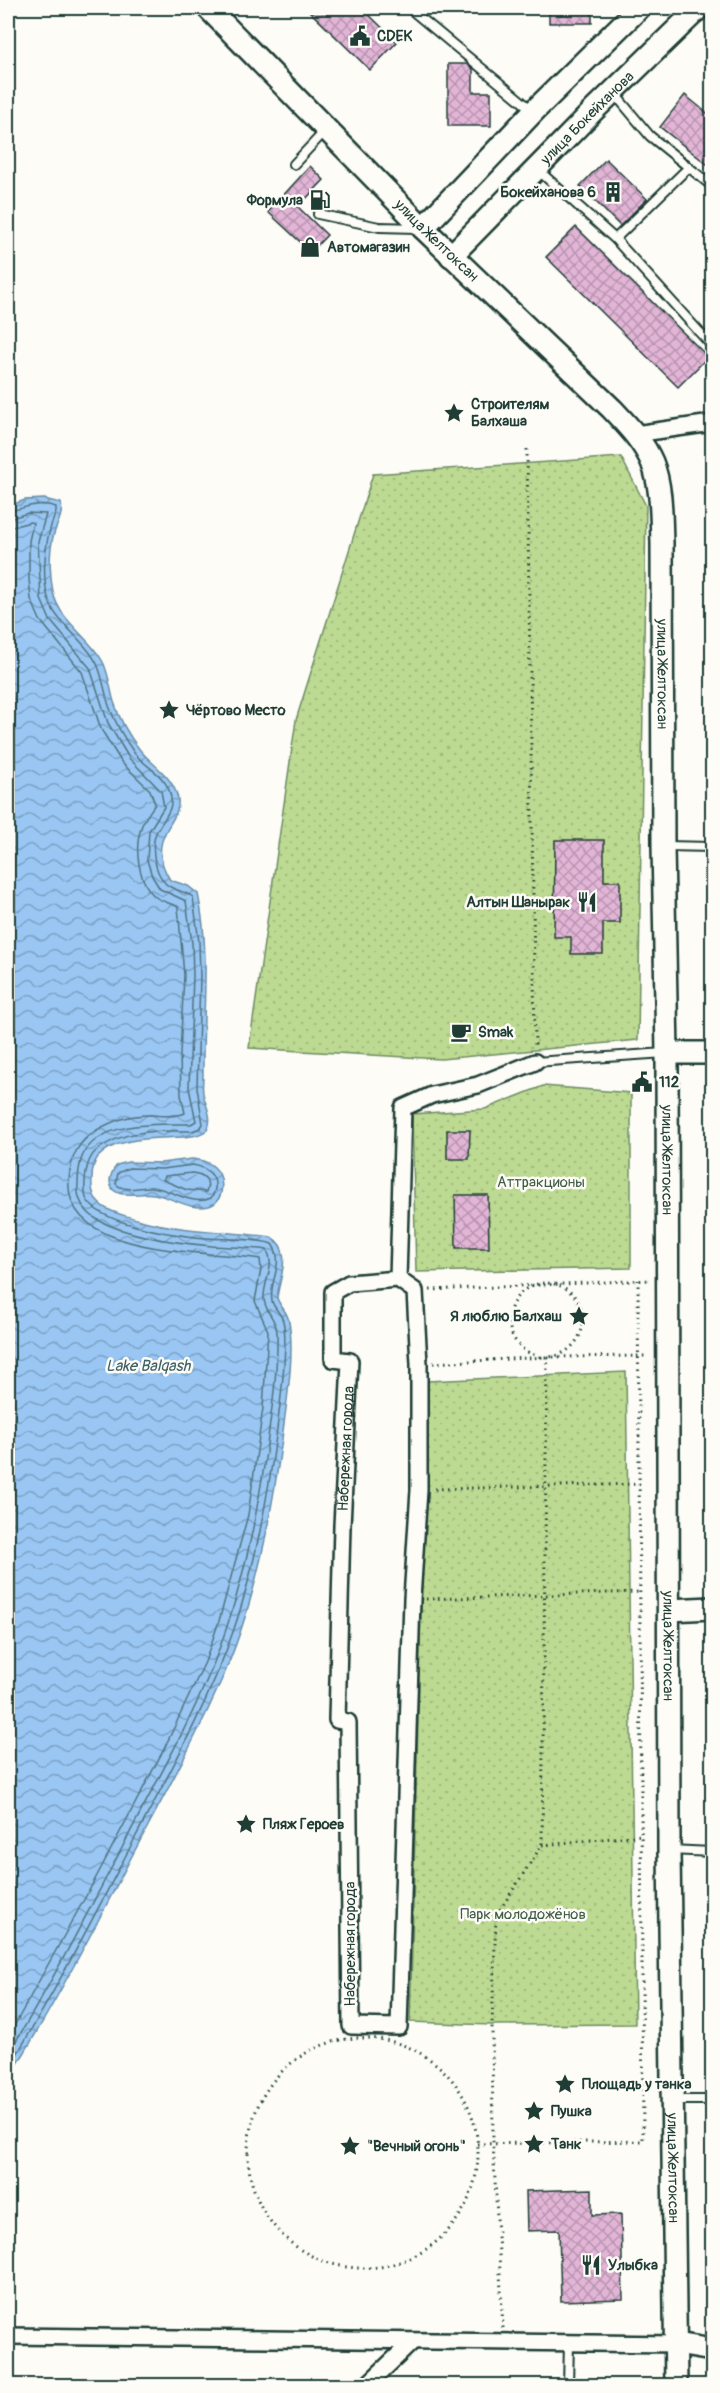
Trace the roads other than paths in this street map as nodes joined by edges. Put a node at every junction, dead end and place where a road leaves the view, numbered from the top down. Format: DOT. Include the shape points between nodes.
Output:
graph roads {
  1 [pos="208,8"];
  2 [pos="410,8"];
  3 [pos="639,8"];
  4 [pos="699,8"];
  5 [pos="613,92"];
  6 [pos="534,111"];
  7 [pos="326,130"];
  8 [pos="294,164"];
  9 [pos="689,167"];
  10 [pos="537,169"];
  11 [pos="712,186"];
  12 [pos="318,214"];
  13 [pos="423,228"];
  14 [pos="615,239"];
  15 [pos="451,256"];
  16 [pos="712,346"];
  17 [pos="712,423"];
  18 [pos="635,434"];
  19 [pos="663,846"];
  20 [pos="712,847"];
  21 [pos="667,1053"];
  22 [pos="712,1053"];
  23 [pos="535,1062"];
  24 [pos="398,1279"];
  25 [pos="712,1608"];
  26 [pos="669,1610"];
  27 [pos="669,1850"];
  28 [pos="712,1852"];
  29 [pos="673,2100"];
  30 [pos="712,2100"];
  31 [pos="8,2337"];
  32 [pos="712,2338"];
  33 [pos="412,2342"];
  34 [pos="569,2342"];
  35 [pos="677,2343"];
  36 [pos="712,2350"];
  37 [pos="366,2385"];
  38 [pos="568,2385"];
  39 [pos="676,2385"];
  1 -- 7 [label="street, улица Желтоксан"];
  2 -- 6 [label="lane"];
  3 -- 6 [label="street"];
  4 -- 5 [label="street, улица Бокейханова"];
  5 -- 9 [label="lane" via="650,136"];
  5 -- 10 [label="street, улица Бокейханова"];
  6 -- 13 [label="street"];
  7 -- 8 [label="lane"];
  7 -- 13 [label="street, улица Желтоксан"];
  9 -- 11 [label="lane"];
  9 -- 14 [label="lane"];
  10 -- 14 [label="lane"];
  10 -- 15 [label="street, улица Бокейханова"];
  12 -- 13 [label="lane" via="379,227"];
  13 -- 15 [label="street, улица Желтоксан"];
  14 -- 16 [label="lane"];
  15 -- 18 [label="street, улица Желтоксан"];
  17 -- 18 [label="street"];
  18 -- 19 [label="street, улица Желтоксан" via="652,463 663,554"];
  19 -- 20 [label="lane"];
  19 -- 21 [label="street, улица Желтоксан"];
  21 -- 22 [label="street"];
  21 -- 23 [label="lane"];
  21 -- 26 [label="street, улица Желтоксан"];
  23 -- 24 [label="street" via="403,1108"];
  24 -- 24 [label="street, Набережная города" via="415,1291 419,1364 399,2027 351,2026 348,1722 337,1720 350,1361 333,1359 333,1293 349,1283"];
  25 -- 26 [label="street"];
  26 -- 27 [label="street, улица Желтоксан"];
  27 -- 28 [label="lane"];
  27 -- 29 [label="street, улица Желтоксан"];
  29 -- 30 [label="lane"];
  29 -- 35 [label="street, улица Желтоксан"];
  31 -- 33 [label="street"];
  32 -- 35 [label="street"];
  33 -- 34 [label="street"];
  33 -- 37 [label="street"];
  34 -- 35 [label="street"];
  34 -- 38 [label="lane"];
  35 -- 36 [label="street"];
  35 -- 39 [label="street, улица Желтоксан"];
}
